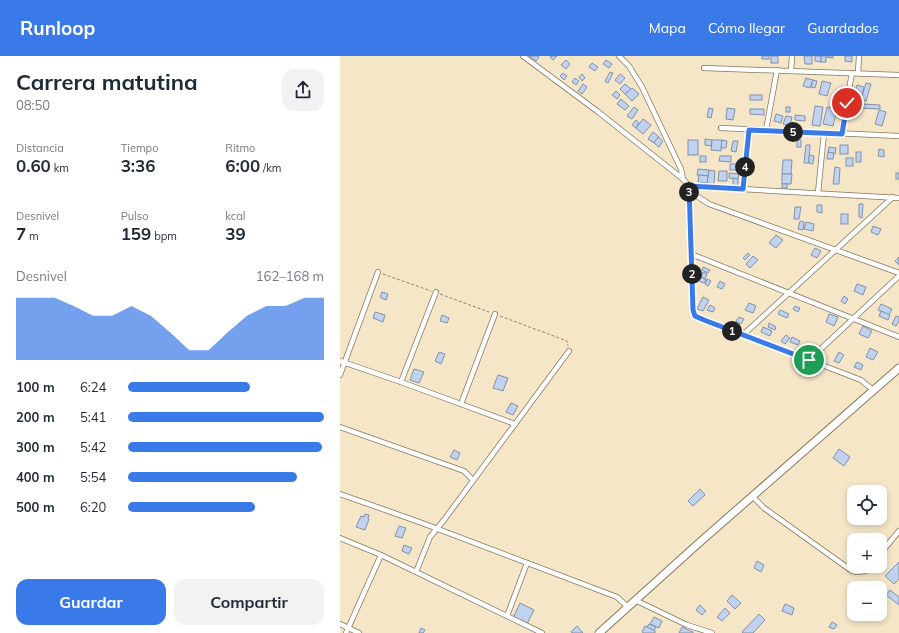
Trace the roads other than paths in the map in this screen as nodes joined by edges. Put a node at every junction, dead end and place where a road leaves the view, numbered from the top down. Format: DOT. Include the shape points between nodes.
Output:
graph roads {
  1 [pos="523,56"];
  2 [pos="619,56"];
  3 [pos="792,56"];
  4 [pos="859,56"];
  5 [pos="704,68"];
  6 [pos="777,70"];
  7 [pos="791,71"];
  8 [pos="852,73"];
  9 [pos="858,73"];
  10 [pos="899,75"];
  11 [pos="721,128"];
  12 [pos="749,130"];
  13 [pos="766,130"];
  14 [pos="824,133"];
  15 [pos="842,134"];
  16 [pos="899,136"];
  17 [pos="684,179"];
  18 [pos="689,189"];
  19 [pos="743,189"];
  20 [pos="818,193"];
  21 [pos="893,198"];
  22 [pos="899,198"];
  23 [pos="836,250"];
  24 [pos="691,254"];
  25 [pos="378,272"];
  26 [pos="899,273"];
  27 [pos="899,276"];
  28 [pos="436,292"];
  29 [pos="789,293"];
  30 [pos="494,314"];
  31 [pos="853,319"];
  32 [pos="743,335"];
  33 [pos="899,337"];
  34 [pos="569,351"];
  35 [pos="809,360"];
  36 [pos="342,361"];
  37 [pos="899,368"];
  38 [pos="340,375"];
  39 [pos="401,382"];
  40 [pos="873,390"];
  41 [pos="461,404"];
  42 [pos="515,424"];
  43 [pos="340,427"];
  44 [pos="473,480"];
  45 [pos="340,494"];
  46 [pos="752,496"];
  47 [pos="437,529"];
  48 [pos="899,531"];
  49 [pos="340,538"];
  50 [pos="887,546"];
  51 [pos="380,555"];
  52 [pos="527,563"];
  53 [pos="847,567"];
  54 [pos="416,572"];
  55 [pos="635,600"];
  56 [pos="628,607"];
  57 [pos="506,616"];
  58 [pos="340,624"];
  59 [pos="347,630"];
  60 [pos="359,633"];
  61 [pos="542,633"];
  62 [pos="599,633"];
  63 [pos="712,633"];
  1 -- 17 [label="street"];
  2 -- 17 [label="street" via="629,66 642,87"];
  3 -- 7 [label="street"];
  4 -- 9 [label="street"];
  5 -- 6 [label="street"];
  6 -- 7 [label="street"];
  6 -- 13 [label="street"];
  7 -- 8 [label="street"];
  8 -- 9 [label="street"];
  8 -- 15 [label="street"];
  9 -- 10 [label="street"];
  11 -- 12 [label="street"];
  12 -- 13 [label="street"];
  12 -- 19 [label="street"];
  13 -- 14 [label="street"];
  14 -- 15 [label="street"];
  14 -- 20 [label="street"];
  15 -- 16 [label="street"];
  17 -- 18 [label="street"];
  18 -- 19 [label="street"];
  18 -- 23 [label="street" via="709,204"];
  18 -- 24 [label="street"];
  19 -- 20 [label="street"];
  20 -- 21 [label="street"];
  21 -- 22 [label="street"];
  21 -- 23 [label="street"];
  23 -- 26 [label="street"];
  23 -- 29 [label="street"];
  24 -- 29 [label="street"];
  24 -- 32 [label="street" via="695,316"];
  25 -- 36 [label="street"];
  27 -- 31 [label="street"];
  28 -- 39 [label="street"];
  29 -- 31 [label="street"];
  29 -- 32 [label="street"];
  30 -- 41 [label="street"];
  31 -- 33 [label="street"];
  31 -- 35 [label="street"];
  32 -- 35 [label="street"];
  34 -- 42 [label="street"];
  35 -- 40 [label="street" via="861,380"];
  36 -- 38 [label="street"];
  36 -- 39 [label="street"];
  37 -- 40 [label="main road"];
  39 -- 41 [label="street"];
  40 -- 46 [label="main road"];
  41 -- 42 [label="street"];
  42 -- 44 [label="street"];
  43 -- 44 [label="street" via="464,471"];
  44 -- 47 [label="street"];
  45 -- 47 [label="street"];
  46 -- 53 [label="street" via="764,508"];
  46 -- 55 [label="main road"];
  47 -- 52 [label="street"];
  47 -- 54 [label="street" via="430,537"];
  48 -- 50 [label="street"];
  49 -- 51 [label="street"];
  51 -- 54 [label="street"];
  51 -- 59 [label="street"];
  52 -- 56 [label="street" via="617,597"];
  52 -- 57 [label="street"];
  54 -- 57 [label="street"];
  55 -- 56 [label="main road"];
  55 -- 63 [label="street" via="687,625"];
  56 -- 62 [label="main road"];
  57 -- 61 [label="street"];
  58 -- 59 [label="street"];
  59 -- 60 [label="street"];
}
